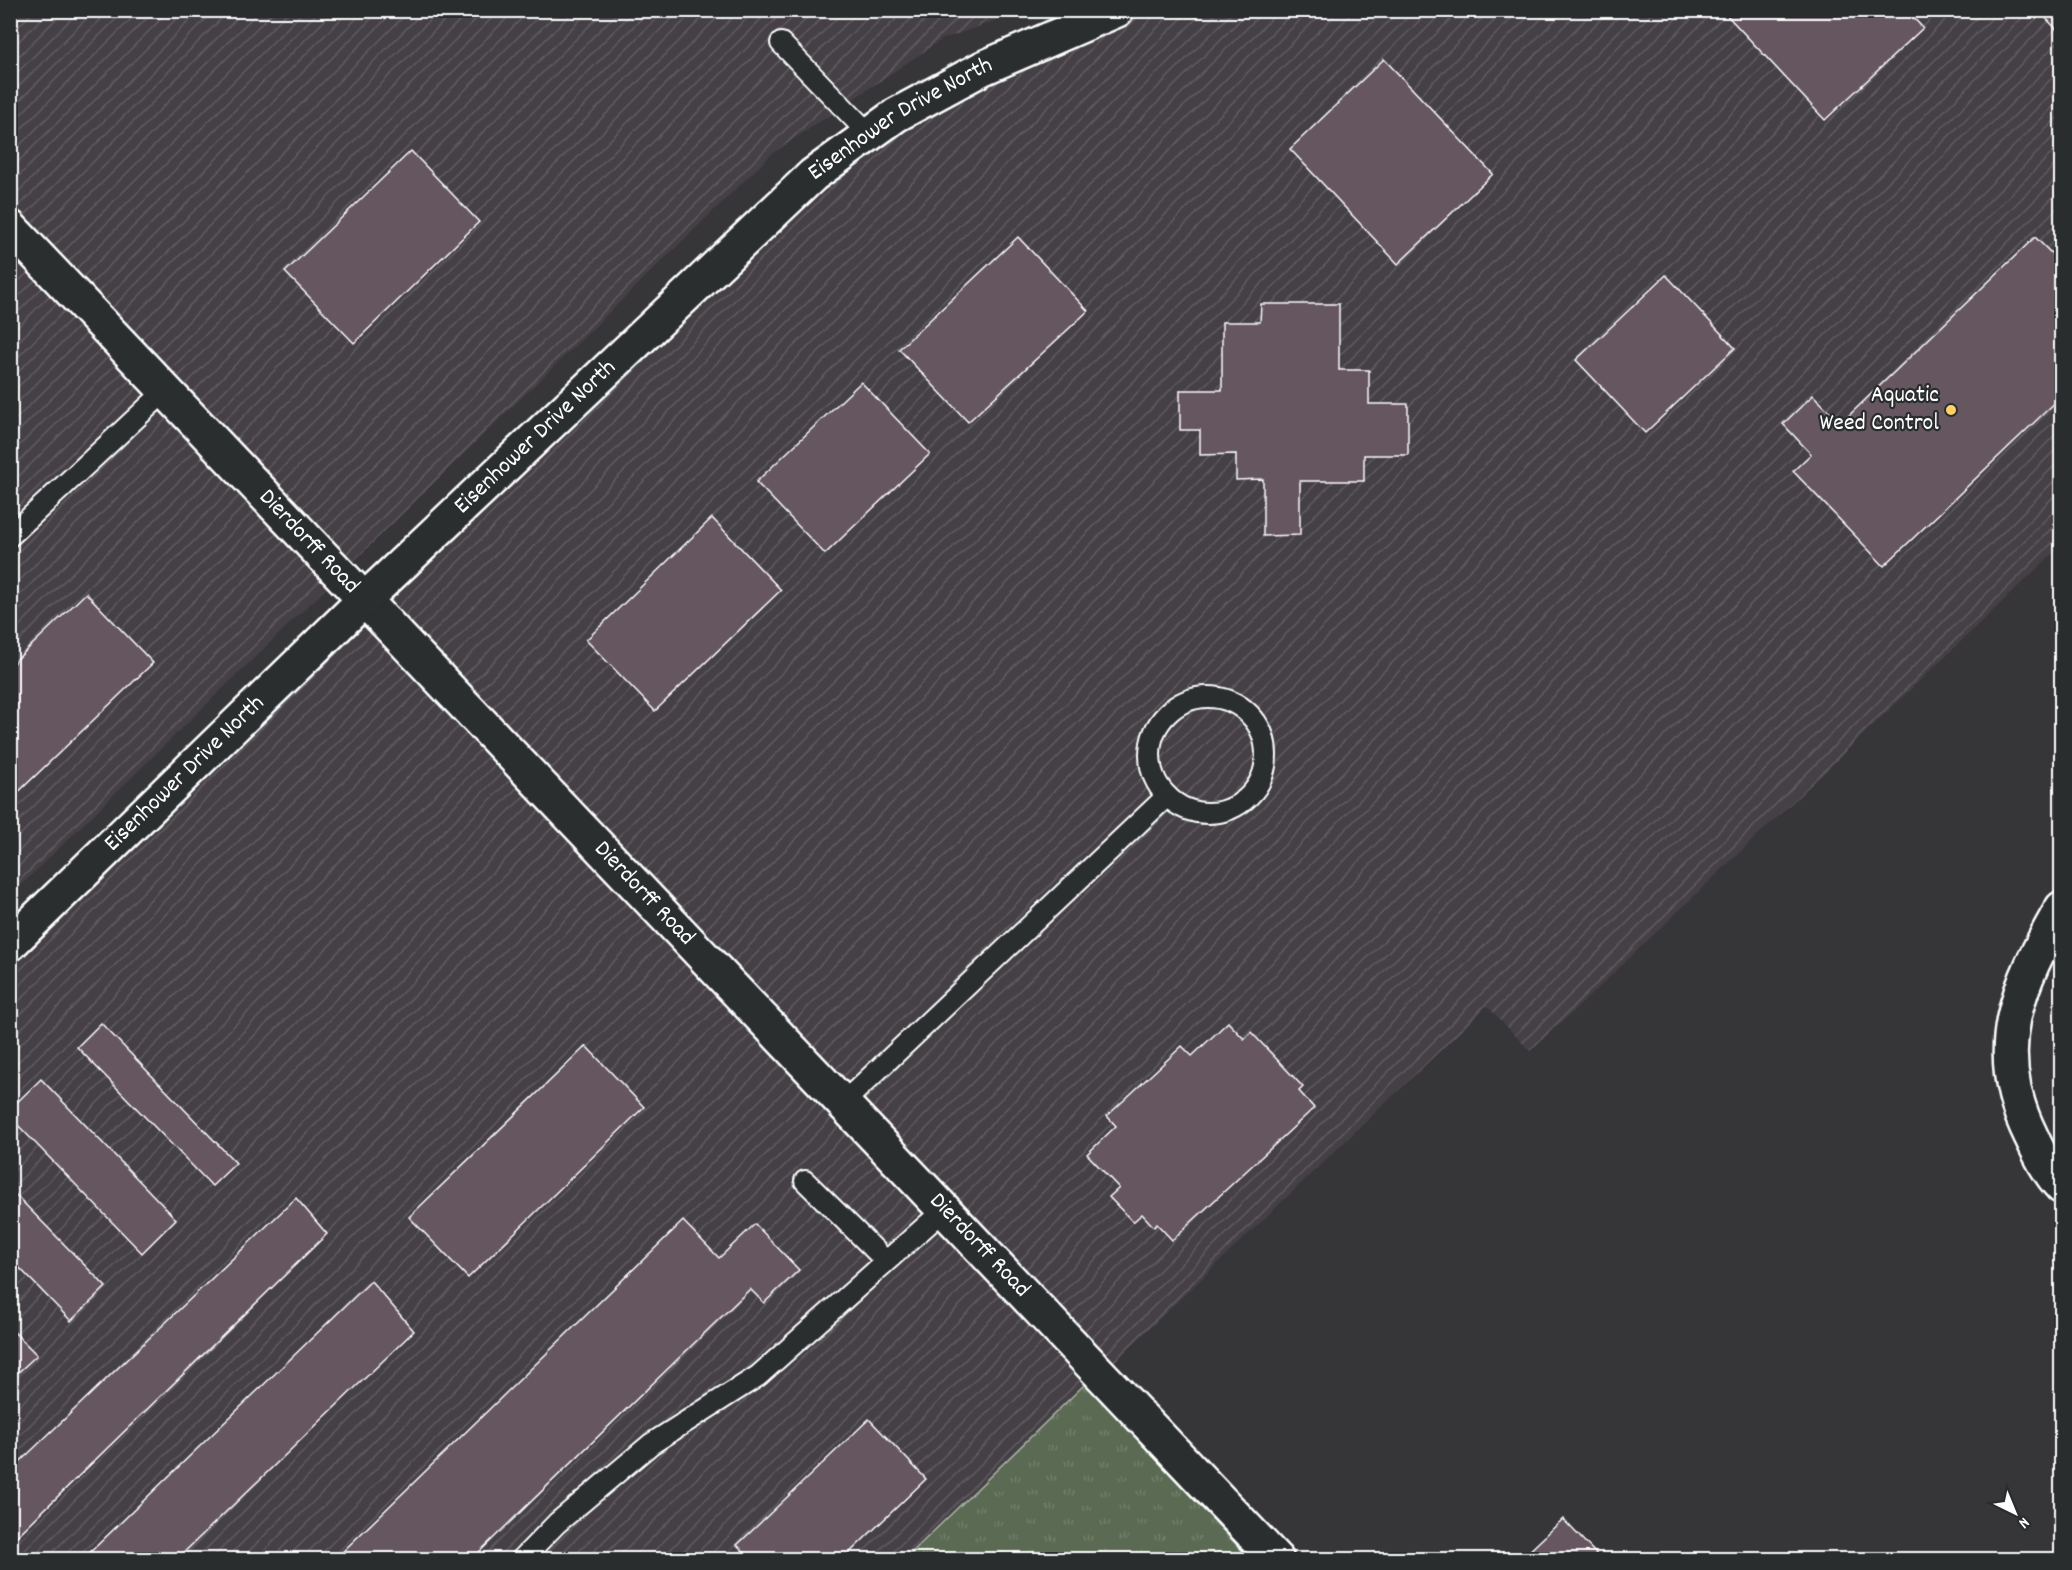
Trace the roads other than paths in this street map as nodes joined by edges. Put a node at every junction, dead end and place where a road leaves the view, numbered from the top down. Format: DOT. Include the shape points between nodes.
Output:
graph roads {
  1 [pos="1117,10"];
  2 [pos="781,43"];
  3 [pos="869,134"];
  4 [pos="10,227"];
  5 [pos="165,391"];
  6 [pos="10,536"];
  7 [pos="363,601"];
  8 [pos="1167,796"];
  9 [pos="2061,908"];
  10 [pos="10,944"];
  11 [pos="844,1102"];
  12 [pos="805,1181"];
  13 [pos="2061,1186"];
  14 [pos="945,1209"];
  15 [pos="886,1261"];
  16 [pos="521,1560"];
  17 [pos="1277,1560"];
  1 -- 3 [label="street, Eisenhower Drive North" via="983,68"];
  2 -- 3 [label="lane"];
  3 -- 7 [label="street, Eisenhower Drive North" via="813,175"];
  4 -- 5 [label="street, Dierdorff Road"];
  5 -- 6 [label="lane"];
  5 -- 7 [label="street, Dierdorff Road"];
  7 -- 10 [label="street, Eisenhower Drive North"];
  7 -- 11 [label="street, Dierdorff Road"];
  8 -- 8 [label="lane" via="1199,813 1209,813 1235,807 1250,795 1266,763 1266,745 1260,727 1249,713 1232,701 1213,696 1174,707 1160,722 1152,740 1150,760 1155,779"];
  8 -- 11 [label="lane"];
  9 -- 13 [label="street" via="2035,954 2020,992 2010,1063 2027,1128"];
  11 -- 14 [label="street, Dierdorff Road"];
  12 -- 15 [label="lane"];
  14 -- 15 [label="lane"];
  14 -- 17 [label="street, Dierdorff Road"];
  15 -- 16 [label="lane" via="758,1376 651,1444 557,1523"];
}
